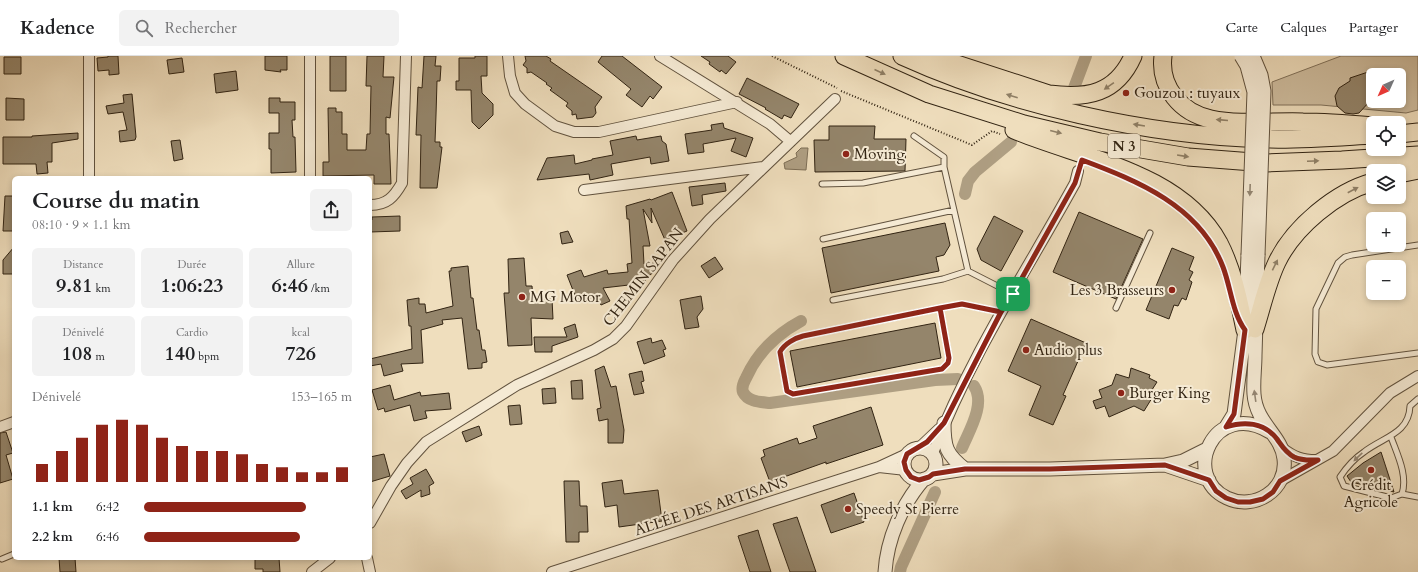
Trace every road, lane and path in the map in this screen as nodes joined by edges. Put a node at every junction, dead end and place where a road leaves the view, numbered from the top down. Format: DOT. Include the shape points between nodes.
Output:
graph roads {
  1 [pos="89,56"];
  2 [pos="310,56"];
  3 [pos="406,56"];
  4 [pos="508,56"];
  5 [pos="660,56"];
  6 [pos="772,56"];
  7 [pos="844,56"];
  8 [pos="902,56"];
  9 [pos="932,56"];
  10 [pos="1133,56"];
  11 [pos="1162,56"];
  12 [pos="1241,56"];
  13 [pos="1253,56"];
  14 [pos="842,90"];
  15 [pos="929,94"];
  16 [pos="835,99"];
  17 [pos="737,102"];
  18 [pos="1366,125"];
  19 [pos="1406,129"];
  20 [pos="1418,129"];
  21 [pos="1418,132"];
  22 [pos="1406,133"];
  23 [pos="1366,135"];
  24 [pos="914,136"];
  25 [pos="1006,136"];
  26 [pos="790,141"];
  27 [pos="1418,155"];
  28 [pos="763,167"];
  29 [pos="944,167"];
  30 [pos="1418,170"];
  31 [pos="1078,171"];
  32 [pos="1406,173"];
  33 [pos="89,176"];
  34 [pos="310,176"];
  35 [pos="1366,183"];
  36 [pos="822,184"];
  37 [pos="584,190"];
  38 [pos="372,205"];
  39 [pos="954,210"];
  40 [pos="1150,233"];
  41 [pos="823,239"];
  42 [pos="1418,245"];
  43 [pos="1253,255"];
  44 [pos="968,271"];
  45 [pos="1013,294"];
  46 [pos="833,300"];
  47 [pos="940,308"];
  48 [pos="1116,308"];
  49 [pos="1001,312"];
  50 [pos="1250,330"];
  51 [pos="1418,353"];
  52 [pos="1418,376"];
  53 [pos="1418,399"];
  54 [pos="12,423"];
  55 [pos="944,423"];
  56 [pos="0,427"];
  57 [pos="1226,427"];
  58 [pos="1270,432"];
  59 [pos="1391,437"];
  60 [pos="920,448"];
  61 [pos="1207,448"];
  62 [pos="1282,448"];
  63 [pos="907,454"];
  64 [pos="934,456"];
  65 [pos="1318,460"];
  66 [pos="1165,465"];
  67 [pos="879,467"];
  68 [pos="965,469"];
  69 [pos="907,472"];
  70 [pos="928,477"];
  71 [pos="1209,480"];
  72 [pos="1280,481"];
  73 [pos="1402,494"];
  74 [pos="1418,497"];
  75 [pos="907,501"];
  76 [pos="372,519"];
  77 [pos="12,555"];
  78 [pos="2,559"];
  79 [pos="327,560"];
  80 [pos="367,560"];
  81 [pos="312,572"];
  82 [pos="370,572"];
  83 [pos="552,572"];
  84 [pos="885,572"];
  1 -- 33 [label="street"];
  2 -- 34 [label="street"];
  3 -- 38 [label="street" via="402,183 389,201"];
  4 -- 17 [label="street" via="515,93 525,104 555,126 574,132 599,132"];
  5 -- 17 [label="street"];
  6 -- 14 [label="path"];
  7 -- 15 [label="highway, N 3, one-way"];
  23 -- 8 [label="highway, N 3, one-way" via="1267,139 1190,134 1113,121 1030,101 938,72"];
  10 -- 9 [label="highway, one-way" via="1127,69 1108,87 1076,96 1049,94"];
  18 -- 11 [label="highway, one-way" via="1230,121 1197,115 1172,96 1161,68"];
  12 -- 43 [label="street, one-way, bridge" via="1247,66 1254,92"];
  13 -- 43 [label="street, bridge" via="1264,91"];
  14 -- 16 [label="path"];
  14 -- 25 [label="path" via="972,145 992,131"];
  15 -- 27 [label="highway, N 3, one-way" via="1024,124 1100,142 1188,157 1266,162"];
  15 -- 50 [label="highway" via="1036,139 1107,163 1155,184 1181,200 1202,220 1219,243"];
  16 -- 26 [label="street, CHEMIN SAPAN"];
  17 -- 26 [label="street"];
  19 -- 20 [label="highway"];
  21 -- 22 [label="highway"];
  24 -- 29 [label="lane" via="944,157"];
  26 -- 28 [label="street, CHEMIN SAPAN"];
  28 -- 37 [label="street"];
  28 -- 76 [label="street, CHEMIN SAPAN" via="672,260 626,326 613,339 517,385 426,442 391,486"];
  29 -- 36 [label="lane" via="863,183"];
  29 -- 39 [label="lane"];
  30 -- 32 [label="highway"];
  31 -- 45 [label="street" via="1075,183"];
  50 -- 35 [label="highway, one-way" via="1272,272 1292,240 1306,223 1334,200"];
  39 -- 41 [label="lane"];
  39 -- 44 [label="lane"];
  40 -- 48 [label="lane"];
  42 -- 51 [label="lane" via="1352,254 1338,263 1316,309 1315,354 1318,362 1327,365"];
  43 -- 50 [label="street"];
  44 -- 45 [label="lane"];
  44 -- 46 [label="lane" via="943,280"];
  45 -- 49 [label="street"];
  47 -- 47 [label="lane" via="949,358 942,369 793,394 787,391 780,352 796,338"];
  47 -- 49 [label="lane" via="962,304"];
  49 -- 55 [label="street"];
  50 -- 57 [label="street" via="1234,414"];
  58 -- 50 [label="street, one-way" via="1261,420 1254,396"];
  52 -- 65 [label="street" via="1390,393 1333,451"];
  53 -- 59 [label="lane" via="1410,406 1410,416 1406,423"];
  54 -- 56 [label="street"];
  55 -- 60 [label="street"];
  55 -- 64 [label="street"];
  55 -- 68 [label="street" via="948,454"];
  57 -- 58 [label="street" via="1248,423"];
  57 -- 61 [label="street"];
  58 -- 62 [label="street"];
  59 -- 73 [label="lane" via="1402,467"];
  59 -- 73 [label="lane, one-way" via="1361,454 1344,471 1340,481 1349,488 1380,496 1391,498"];
  60 -- 63 [label="street" via="915,448"];
  60 -- 64 [label="street"];
  61 -- 66 [label="street" via="1183,461"];
  61 -- 71 [label="street" via="1205,470"];
  62 -- 65 [label="street" via="1303,460"];
  62 -- 72 [label="street" via="1284,471"];
  63 -- 67 [label="street, ALLÉE DES ARTISANS"];
  63 -- 69 [label="street" via="904,462"];
  64 -- 68 [label="street"];
  64 -- 70 [label="street" via="936,469"];
  65 -- 72 [label="street"];
  66 -- 68 [label="street"];
  66 -- 71 [label="street"];
  67 -- 69 [label="street, ALLÉE DES ARTISANS"];
  67 -- 83 [label="street, ALLÉE DES ARTISANS"];
  68 -- 70 [label="street"];
  69 -- 70 [label="street" via="915,479"];
  69 -- 75 [label="street"];
  70 -- 75 [label="street"];
  71 -- 72 [label="street" via="1216,491 1238,502 1263,499 1273,492"];
  73 -- 74 [label="lane"];
  75 -- 84 [label="street" via="890,542"];
  77 -- 78 [label="lane"];
  79 -- 81 [label="street"];
  80 -- 82 [label="street"];
}
